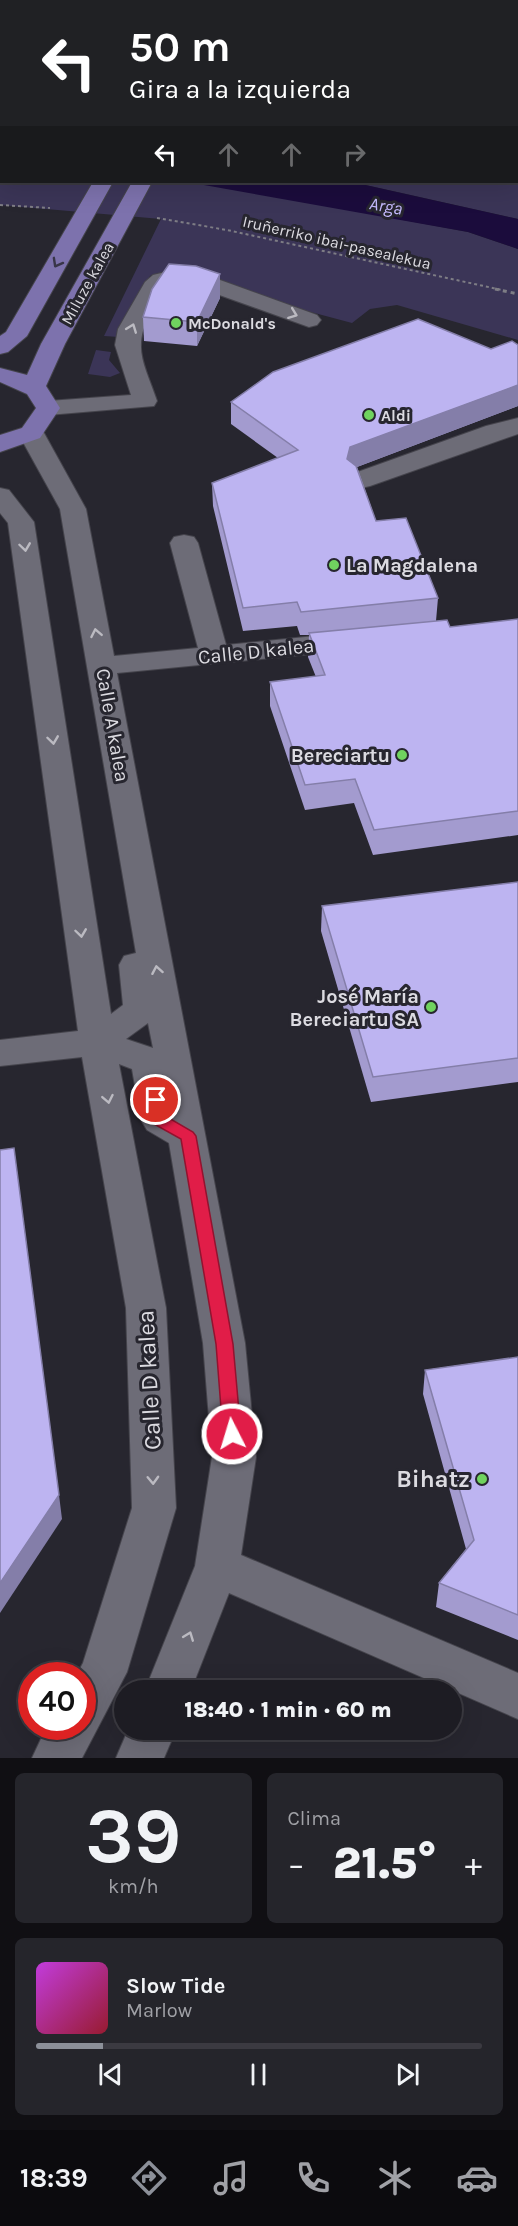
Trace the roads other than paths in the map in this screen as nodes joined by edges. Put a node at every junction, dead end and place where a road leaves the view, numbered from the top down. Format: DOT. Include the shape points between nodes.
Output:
graph roads {
  1 [pos="102,183"];
  2 [pos="141,183"];
  3 [pos="309,320"];
  4 [pos="0,347"];
  5 [pos="0,375"];
  6 [pos="42,396"];
  7 [pos="518,426"];
  8 [pos="32,433"];
  9 [pos="0,444"];
  10 [pos="362,480"];
  11 [pos="0,496"];
  12 [pos="184,543"];
  13 [pos="377,639"];
  14 [pos="214,655"];
  15 [pos="102,666"];
  16 [pos="143,892"];
  17 [pos="97,1042"];
  18 [pos="0,1053"];
  19 [pos="188,1136"];
  20 [pos="217,1566"];
  21 [pos="172,1680"];
  22 [pos="96,1686"];
  23 [pos="518,1696"];
  24 [pos="66,1740"];
  25 [pos="148,1740"];
  26 [pos="56,1758"];
  27 [pos="140,1758"];
  1 -- 4 [label="main road, Miluze kalea, one-way" via="15,336"];
  2 -- 6 [label="main road, Miluze kalea" via="53,344"];
  6 -- 3 [label="street, one-way" via="142,392 127,345 130,329 153,286 161,280 201,281"];
  5 -- 6 [label="main road"];
  6 -- 8 [label="main road, Miluze kalea"];
  7 -- 10 [label="street"];
  8 -- 9 [label="main road"];
  15 -- 8 [label="street, Calle A kalea, one-way" via="72,509"];
  11 -- 17 [label="street, one-way" via="21,522"];
  12 -- 14 [label="street"];
  13 -- 14 [label="street, Calle D kalea"];
  14 -- 15 [label="street, Calle D kalea"];
  15 -- 16 [label="street, Calle A kalea"];
  16 -- 17 [label="street" via="134,940 141,1010"];
  19 -- 16 [label="street, Calle A kalea, one-way"];
  17 -- 18 [label="street"];
  17 -- 19 [label="street" via="149,1060 160,1120"];
  17 -- 22 [label="street, Calle D kalea, one-way" via="146,1308 154,1508 104,1672"];
  19 -- 20 [label="street" via="225,1344 234,1456"];
  21 -- 20 [label="street, one-way"];
  20 -- 23 [label="street"];
  24 -- 26 [label="street"];
  25 -- 27 [label="street"];
}
